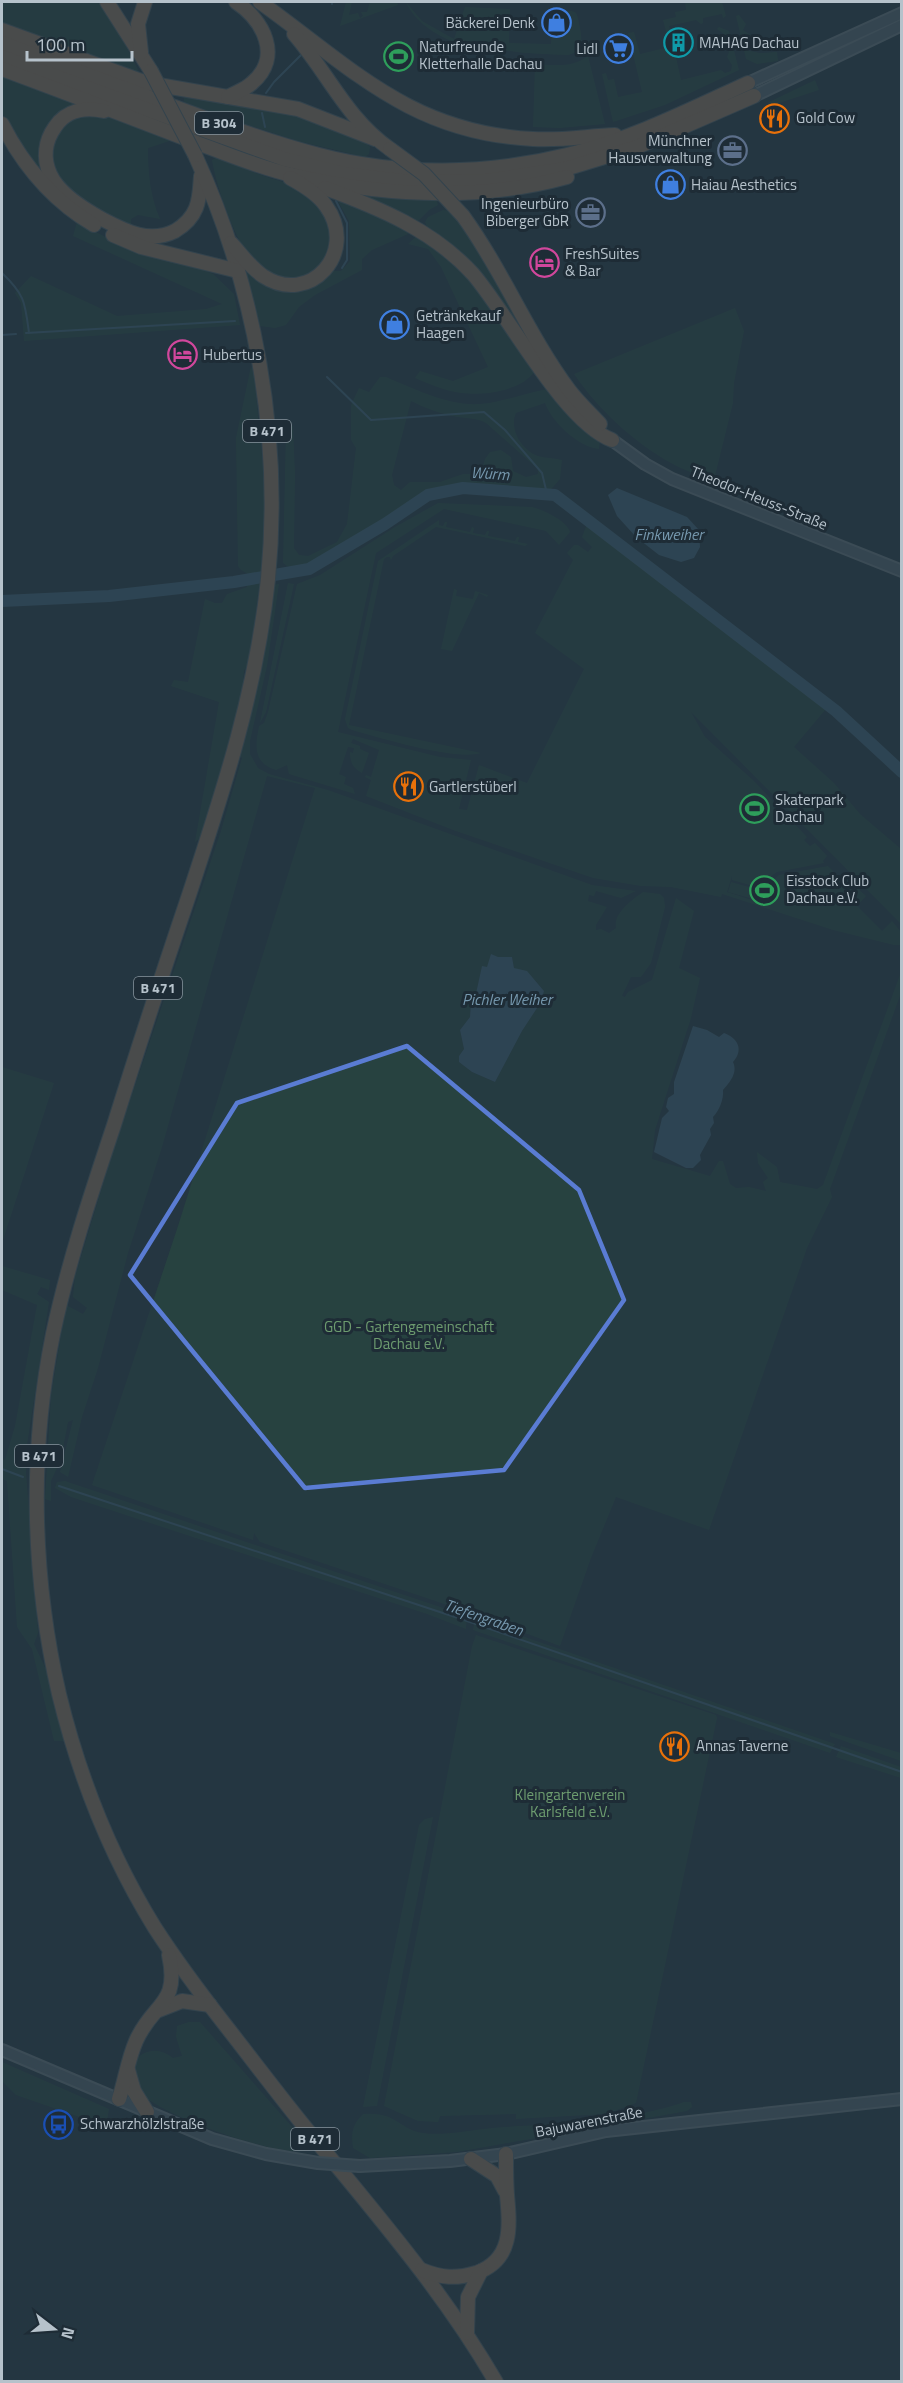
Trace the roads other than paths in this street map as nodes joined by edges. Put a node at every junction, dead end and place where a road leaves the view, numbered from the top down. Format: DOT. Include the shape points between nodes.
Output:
graph roads {
  1 [pos="107,2"];
  2 [pos="145,2"];
  3 [pos="236,2"];
  4 [pos="260,2"];
  5 [pos="902,13"];
  6 [pos="277,14"];
  7 [pos="902,25"];
  8 [pos="2,30"];
  9 [pos="2,43"];
  10 [pos="141,54"];
  11 [pos="2,57"];
  12 [pos="2,69"];
  13 [pos="751,89"];
  14 [pos="228,97"];
  15 [pos="117,113"];
  16 [pos="2,124"];
  17 [pos="669,126"];
  18 [pos="632,134"];
  19 [pos="375,139"];
  20 [pos="628,150"];
  21 [pos="202,171"];
  22 [pos="287,173"];
  23 [pos="228,240"];
  24 [pos="238,271"];
  25 [pos="612,440"];
  26 [pos="902,571"];
  27 [pos="168,1947"];
  28 [pos="210,2006"];
  29 [pos="159,2010"];
  30 [pos="2,2050"];
  31 [pos="128,2070"];
  32 [pos="119,2099"];
  33 [pos="902,2099"];
  34 [pos="147,2112"];
  35 [pos="506,2154"];
  36 [pos="471,2159"];
  37 [pos="507,2195"];
  38 [pos="422,2270"];
  39 [pos="481,2271"];
  40 [pos="467,2333"];
  41 [pos="496,2382"];
  1 -- 10 [label="highway, B 471"];
  2 -- 10 [label="highway" via="138,24"];
  3 -- 14 [label="highway" via="262,27 267,54 263,69 253,82"];
  4 -- 6 [label="highway"];
  5 -- 13 [label="main road"];
  6 -- 18 [label="highway" via="364,81 442,122 532,139"];
  6 -- 19 [label="highway" via="302,42 348,110"];
  7 -- 13 [label="main road"];
  8 -- 14 [label="highway" via="147,83"];
  9 -- 18 [label="highway, B 304" via="270,141 372,165 429,170 503,166 566,155"];
  10 -- 21 [label="highway, B 471, bridge"];
  11 -- 20 [label="highway, B 304" via="262,152 359,177 442,183 499,180 565,169"];
  12 -- 15 [label="highway"];
  13 -- 17 [label="highway"];
  14 -- 19 [label="highway" via="298,109"];
  15 -- 21 [label="highway" via="79,110 58,122 51,132 46,161 51,177 80,206 125,231 141,236 166,234 183,226 192,216 200,195"];
  15 -- 22 [label="highway"];
  16 -- 24 [label="highway" via="27,166 77,215 141,247"];
  17 -- 18 [label="highway, B 304"];
  17 -- 20 [label="highway, B 304"];
  19 -- 25 [label="highway, bridge" via="424,174 463,216 570,392"];
  20 -- 22 [label="highway" via="608,164 567,177 492,192 418,194"];
  21 -- 23 [label="highway, B 471"];
  22 -- 23 [label="highway" via="317,196 331,214 338,240 327,269 305,282 274,281 263,276"];
  22 -- 25 [label="highway" via="411,225 451,254 486,291 560,394 589,426"];
  23 -- 24 [label="highway, B 471"];
  24 -- 27 [label="highway, B 471" via="257,354 270,468 268,580 253,677 225,784 75,1247 53,1336 37,1477 44,1614 60,1695 79,1763 103,1826 142,1905"];
  25 -- 26 [label="main road, Theodor-Heuss-Straße" via="672,479"];
  27 -- 28 [label="highway, B 471"];
  27 -- 29 [label="highway" via="173,1985"];
  28 -- 29 [label="highway" via="182,2001"];
  28 -- 38 [label="highway, B 471"];
  29 -- 31 [label="highway" via="135,2042"];
  30 -- 32 [label="main road, Bajuwarenstraße"];
  31 -- 32 [label="highway"];
  31 -- 34 [label="highway" via="134,2091"];
  32 -- 34 [label="main road, Bajuwarenstraße"];
  33 -- 35 [label="main road, Bajuwarenstraße" via="606,2130"];
  34 -- 36 [label="main road, Bajuwarenstraße, bridge" via="212,2139 318,2163 360,2166"];
  35 -- 36 [label="main road, Bajuwarenstraße"];
  35 -- 37 [label="highway"];
  36 -- 37 [label="highway" via="497,2176"];
  37 -- 39 [label="highway" via="510,2222 506,2244 493,2264"];
  38 -- 39 [label="highway" via="446,2278"];
  38 -- 40 [label="highway, B 471"];
  39 -- 40 [label="highway" via="468,2297"];
  40 -- 41 [label="highway, B 471"];
}
